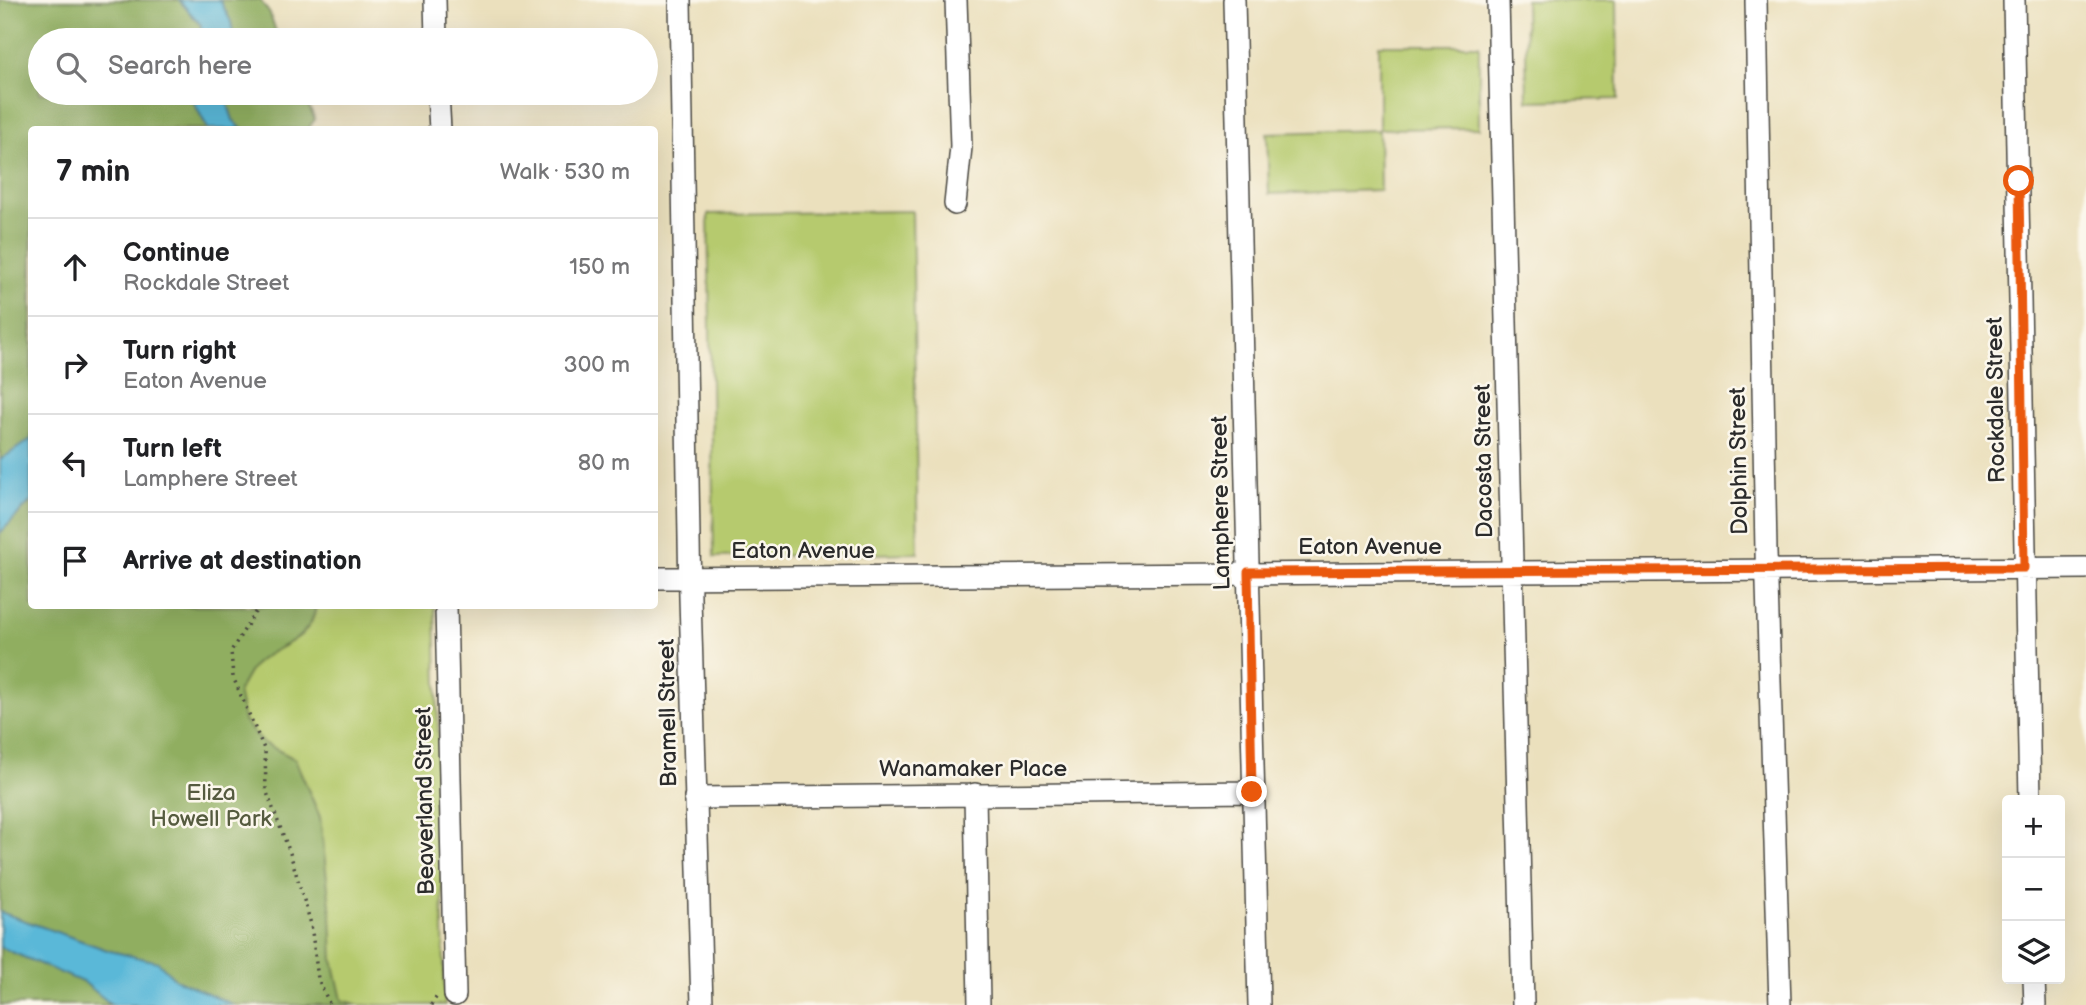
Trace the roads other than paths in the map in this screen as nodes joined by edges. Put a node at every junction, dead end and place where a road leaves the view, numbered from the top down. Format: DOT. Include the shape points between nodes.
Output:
graph roads {
  1 [pos="435,0"];
  2 [pos="680,0"];
  3 [pos="956,0"];
  4 [pos="1234,0"];
  5 [pos="1498,0"];
  6 [pos="1756,0"];
  7 [pos="2014,0"];
  8 [pos="436,28"];
  9 [pos="439,105"];
  10 [pos="440,126"];
  11 [pos="956,204"];
  12 [pos="2024,568"];
  13 [pos="2086,568"];
  14 [pos="1767,570"];
  15 [pos="1248,572"];
  16 [pos="1511,572"];
  17 [pos="658,578"];
  18 [pos="690,578"];
  19 [pos="446,609"];
  20 [pos="1252,792"];
  21 [pos="975,794"];
  22 [pos="2030,795"];
  23 [pos="695,798"];
  24 [pos="2034,984"];
  25 [pos="456,995"];
  26 [pos="702,1005"];
  27 [pos="979,1005"];
  28 [pos="1259,1005"];
  29 [pos="1523,1005"];
  30 [pos="1780,1005"];
  31 [pos="2035,1005"];
  1 -- 8 [label="street"];
  2 -- 18 [label="street, Bramell Street"];
  3 -- 11 [label="street" via="961,147"];
  4 -- 15 [label="street, Lamphere Street"];
  5 -- 16 [label="street, Dacosta Street"];
  6 -- 14 [label="street, Dolphin Street"];
  7 -- 12 [label="street, Rockdale Street"];
  9 -- 10 [label="street"];
  12 -- 13 [label="street, Eaton Avenue"];
  12 -- 14 [label="street, Eaton Avenue"];
  12 -- 22 [label="street, Rockdale Street"];
  14 -- 16 [label="street, Eaton Avenue"];
  14 -- 30 [label="street, Dolphin Street"];
  15 -- 16 [label="street, Eaton Avenue"];
  15 -- 18 [label="street, Eaton Avenue"];
  15 -- 20 [label="street, Lamphere Street"];
  16 -- 29 [label="street, Dacosta Street"];
  17 -- 18 [label="street, Eaton Avenue"];
  18 -- 23 [label="street, Bramell Street"];
  19 -- 25 [label="street, Beaverland Street"];
  20 -- 21 [label="street, Wanamaker Place"];
  20 -- 28 [label="street, Lamphere Street"];
  21 -- 23 [label="street, Wanamaker Place"];
  21 -- 27 [label="street"];
  23 -- 26 [label="street, Bramell Street"];
  24 -- 31 [label="street"];
}
